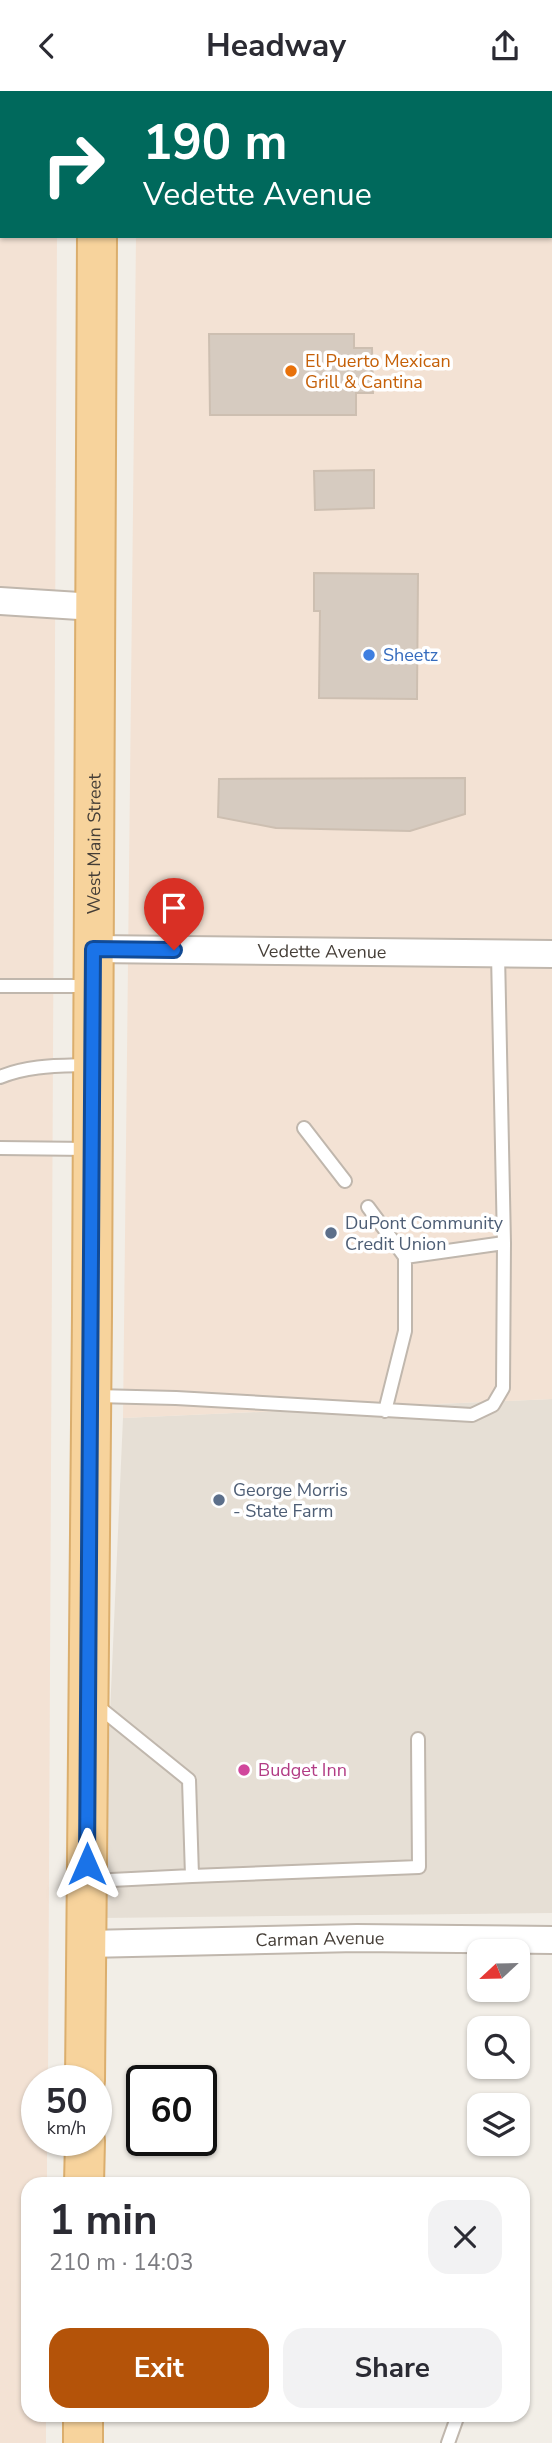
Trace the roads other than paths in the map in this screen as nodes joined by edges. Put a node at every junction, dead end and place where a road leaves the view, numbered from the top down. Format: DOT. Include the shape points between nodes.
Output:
graph roads {
  1 [pos="97,238"];
  2 [pos="0,601"];
  3 [pos="95,607"];
  4 [pos="498,954"];
  5 [pos="552,954"];
  6 [pos="93,968"];
  7 [pos="1,987"];
  8 [pos="93,1065"];
  9 [pos="0,1077"];
  10 [pos="304,1128"];
  11 [pos="0,1148"];
  12 [pos="92,1149"];
  13 [pos="345,1181"];
  14 [pos="368,1207"];
  15 [pos="504,1243"];
  16 [pos="405,1257"];
  17 [pos="92,1396"];
  18 [pos="385,1411"];
  19 [pos="88,1699"];
  20 [pos="418,1739"];
  21 [pos="192,1876"];
  22 [pos="87,1881"];
  23 [pos="552,1940"];
  24 [pos="87,1944"];
  25 [pos="85,2065"];
  26 [pos="85,2156"];
  27 [pos="84,2177"];
  28 [pos="83,2422"];
  29 [pos="456,2422"];
  30 [pos="83,2443"];
  31 [pos="448,2443"];
  1 -- 3 [label="main road, West Main Street"];
  2 -- 3 [label="street"];
  3 -- 6 [label="main road, West Main Street"];
  4 -- 5 [label="street, Vedette Avenue"];
  4 -- 6 [label="street, Vedette Avenue"];
  4 -- 15 [label="lane"];
  6 -- 7 [label="lane"];
  6 -- 8 [label="main road, West Main Street"];
  8 -- 9 [label="lane" via="38,1066"];
  8 -- 12 [label="main road, West Main Street"];
  10 -- 13 [label="lane"];
  11 -- 12 [label="lane"];
  12 -- 17 [label="main road, West Main Street"];
  14 -- 16 [label="lane"];
  15 -- 16 [label="lane"];
  15 -- 18 [label="lane" via="503,1388 493,1405 472,1415"];
  16 -- 18 [label="lane" via="405,1331"];
  17 -- 18 [label="lane"];
  17 -- 19 [label="main road, West Main Street"];
  19 -- 21 [label="lane" via="190,1780"];
  19 -- 22 [label="main road, West Main Street"];
  20 -- 21 [label="lane" via="419,1867"];
  21 -- 22 [label="lane"];
  22 -- 24 [label="main road, West Main Street"];
  23 -- 24 [label="street, Carman Avenue" via="357,1938"];
  24 -- 25 [label="main road, West Main Street"];
  26 -- 27 [label="main road"];
  28 -- 30 [label="main road"];
  29 -- 31 [label="lane"];
}
